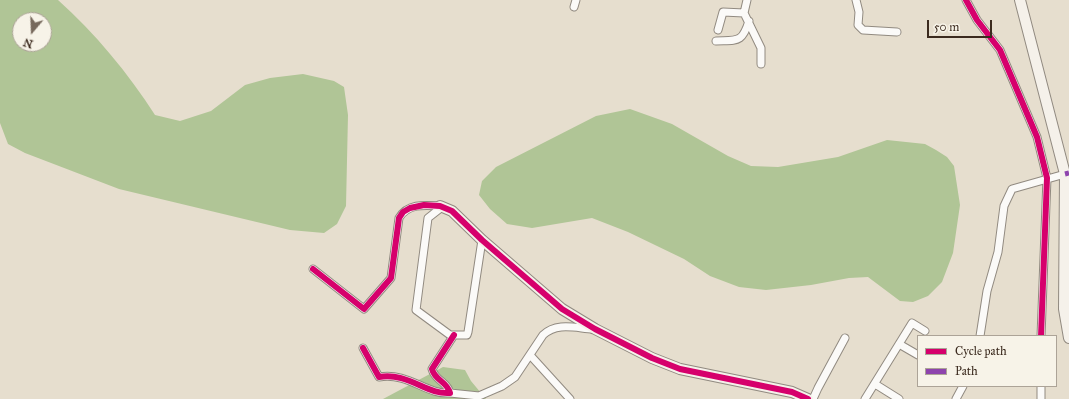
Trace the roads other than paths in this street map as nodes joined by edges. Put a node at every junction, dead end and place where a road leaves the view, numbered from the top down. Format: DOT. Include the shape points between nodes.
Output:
graph roads {
  1 [pos="747,0"];
  2 [pos="856,0"];
  3 [pos="966,0"];
  4 [pos="1020,0"];
  5 [pos="744,13"];
  6 [pos="749,21"];
  7 [pos="718,30"];
  8 [pos="897,32"];
  9 [pos="716,41"];
  10 [pos="761,64"];
  11 [pos="1064,174"];
  12 [pos="1047,178"];
  13 [pos="441,207"];
  14 [pos="482,240"];
  15 [pos="313,269"];
  16 [pos="595,329"];
  17 [pos="925,331"];
  18 [pos="454,335"];
  19 [pos="980,335"];
  20 [pos="1042,335"];
  21 [pos="845,338"];
  22 [pos="1069,338"];
  23 [pos="899,344"];
  24 [pos="363,348"];
  25 [pos="917,354"];
  26 [pos="530,355"];
  27 [pos="875,384"];
  28 [pos="962,387"];
  29 [pos="1041,387"];
  30 [pos="450,393"];
  31 [pos="570,399"];
  32 [pos="808,399"];
  33 [pos="814,399"];
  34 [pos="865,399"];
  35 [pos="899,399"];
  36 [pos="956,399"];
  37 [pos="1041,399"];
  1 -- 5 [label="street"];
  2 -- 8 [label="street" via="859,12 858,25 863,30"];
  3 -- 12 [label="street" via="977,20 1000,50 1037,137"];
  4 -- 11 [label="street"];
  5 -- 6 [label="street"];
  5 -- 7 [label="street" via="722,12"];
  6 -- 9 [label="street" via="745,34 740,38"];
  6 -- 10 [label="street" via="761,48"];
  11 -- 12 [label="street"];
  11 -- 22 [label="street" via="1064,309"];
  12 -- 19 [label="street" via="1012,189 1004,206 998,252 987,291"];
  12 -- 20 [label="street"];
  13 -- 14 [label="street" via="452,211"];
  13 -- 15 [label="street" via="424,205 403,212 399,218 391,278 364,310"];
  13 -- 18 [label="street" via="428,218 416,310 450,335"];
  14 -- 16 [label="street" via="562,309"];
  14 -- 18 [label="street" via="468,332 467,335"];
  16 -- 26 [label="street" via="550,329"];
  16 -- 32 [label="street" via="680,369 792,392"];
  17 -- 23 [label="street" via="912,323"];
  18 -- 30 [label="street" via="432,369 433,375 448,387"];
  21 -- 33 [label="street"];
  23 -- 25 [label="street"];
  23 -- 27 [label="street"];
  24 -- 30 [label="street" via="379,377 399,376 442,393"];
  26 -- 30 [label="street" via="514,377 502,386 480,396"];
  26 -- 31 [label="street"];
  27 -- 34 [label="street"];
  27 -- 35 [label="street"];
  28 -- 36 [label="street"];
  29 -- 37 [label="street"];
}
